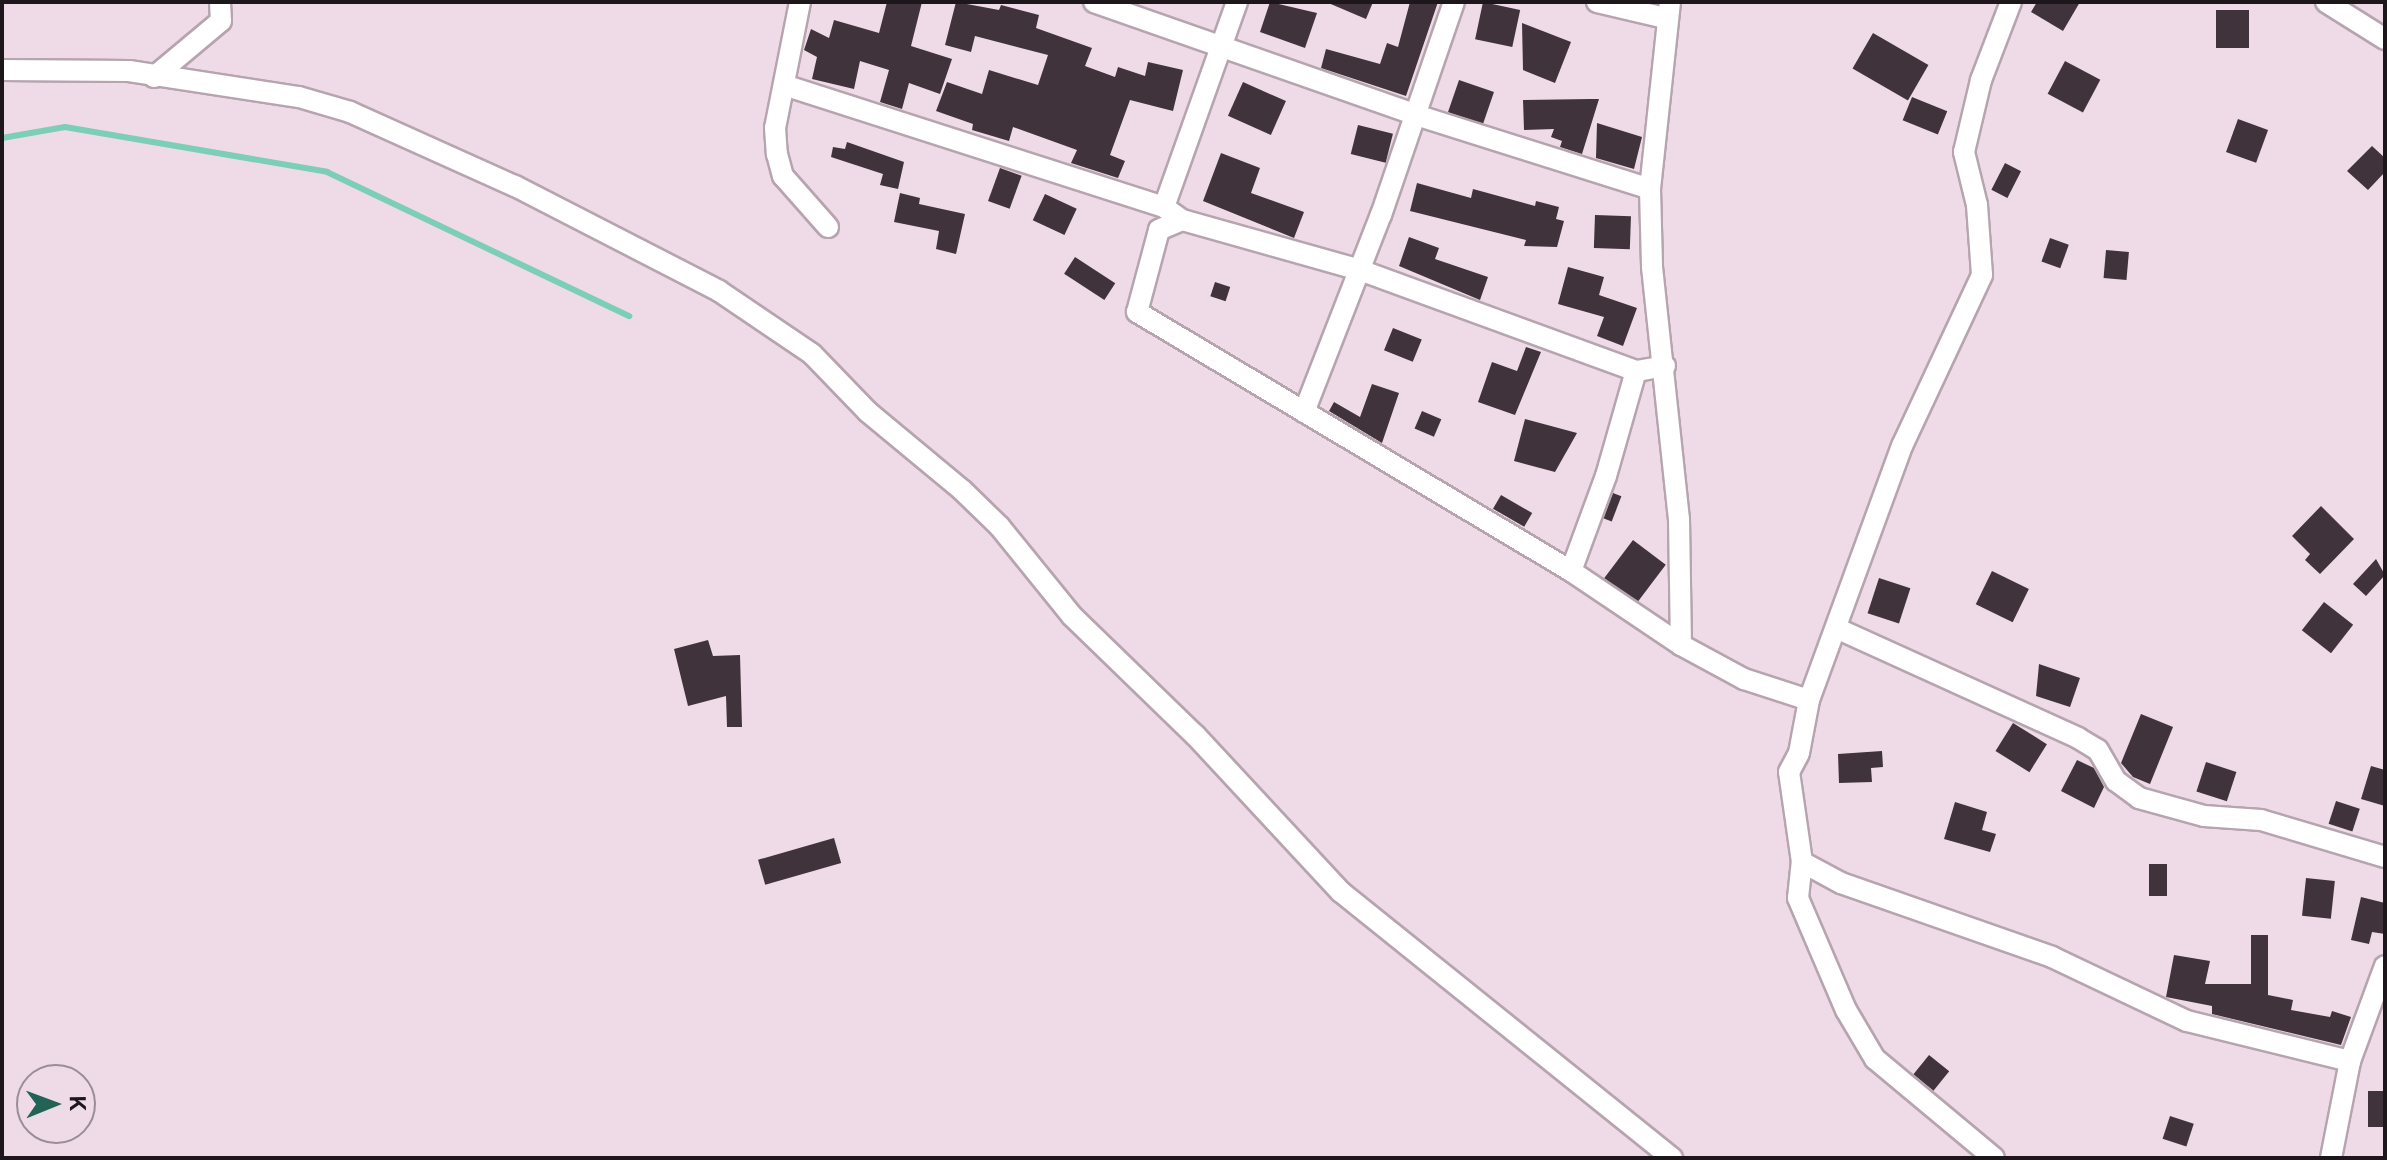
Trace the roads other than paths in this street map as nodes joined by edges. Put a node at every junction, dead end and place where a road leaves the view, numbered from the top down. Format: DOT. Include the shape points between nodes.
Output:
graph roads {
  1 [pos="220,2"];
  2 [pos="800,2"];
  3 [pos="1094,2"];
  4 [pos="1237,2"];
  5 [pos="1454,2"];
  6 [pos="1597,2"];
  7 [pos="2011,2"];
  8 [pos="2326,2"];
  9 [pos="1667,10"];
  10 [pos="2385,39"];
  11 [pos="1221,48"];
  12 [pos="2,70"];
  13 [pos="154,77"];
  14 [pos="787,86"];
  15 [pos="1416,115"];
  16 [pos="1650,189"];
  17 [pos="1164,207"];
  18 [pos="1182,220"];
  19 [pos="828,227"];
  20 [pos="1360,270"];
  21 [pos="1665,366"];
  22 [pos="1636,371"];
  23 [pos="1304,412"];
  24 [pos="1571,571"];
  25 [pos="1836,628"];
  26 [pos="1681,645"];
  27 [pos="1809,700"];
  28 [pos="2385,857"];
  29 [pos="1802,862"];
  30 [pos="2385,966"];
  31 [pos="2350,1061"];
  32 [pos="1672,1158"];
  33 [pos="1994,1158"];
  34 [pos="2331,1158"];
  1 -- 13 [label="street" via="221,21"];
  2 -- 14 [label="street" via="785,66"];
  3 -- 11 [label="street"];
  4 -- 11 [label="street"];
  5 -- 15 [label="street"];
  6 -- 9 [label="street"];
  7 -- 25 [label="street" via="1981,80 1964,152 1977,205 1982,275 1902,446"];
  8 -- 10 [label="street"];
  9 -- 16 [label="street"];
  11 -- 15 [label="street"];
  11 -- 17 [label="street"];
  12 -- 13 [label="street" via="101,68"];
  13 -- 32 [label="street" via="299,97 396,129 719,291 812,354 868,412 1000,527 1037,579 1195,735 1341,892"];
  14 -- 17 [label="street"];
  14 -- 19 [label="street" via="775,128 783,176"];
  15 -- 16 [label="street"];
  15 -- 20 [label="street"];
  16 -- 21 [label="street" via="1652,267"];
  17 -- 18 [label="street"];
  18 -- 20 [label="street"];
  18 -- 23 [label="street" via="1159,230 1137,312"];
  20 -- 22 [label="street"];
  20 -- 23 [label="street"];
  21 -- 22 [label="street"];
  21 -- 26 [label="street" via="1679,519"];
  22 -- 24 [label="street"];
  23 -- 24 [label="street"];
  24 -- 26 [label="street"];
  25 -- 27 [label="street"];
  25 -- 28 [label="street" via="2078,738 2098,750 2116,781 2139,798 2204,816 2261,820"];
  26 -- 27 [label="street" via="1744,679"];
  27 -- 29 [label="street" via="1799,753 1789,772"];
  29 -- 31 [label="street" via="1854,888 2052,957 2187,1021"];
  29 -- 33 [label="street" via="1798,898 1846,1010 1875,1059"];
  30 -- 31 [label="street"];
  31 -- 34 [label="street"];
}
